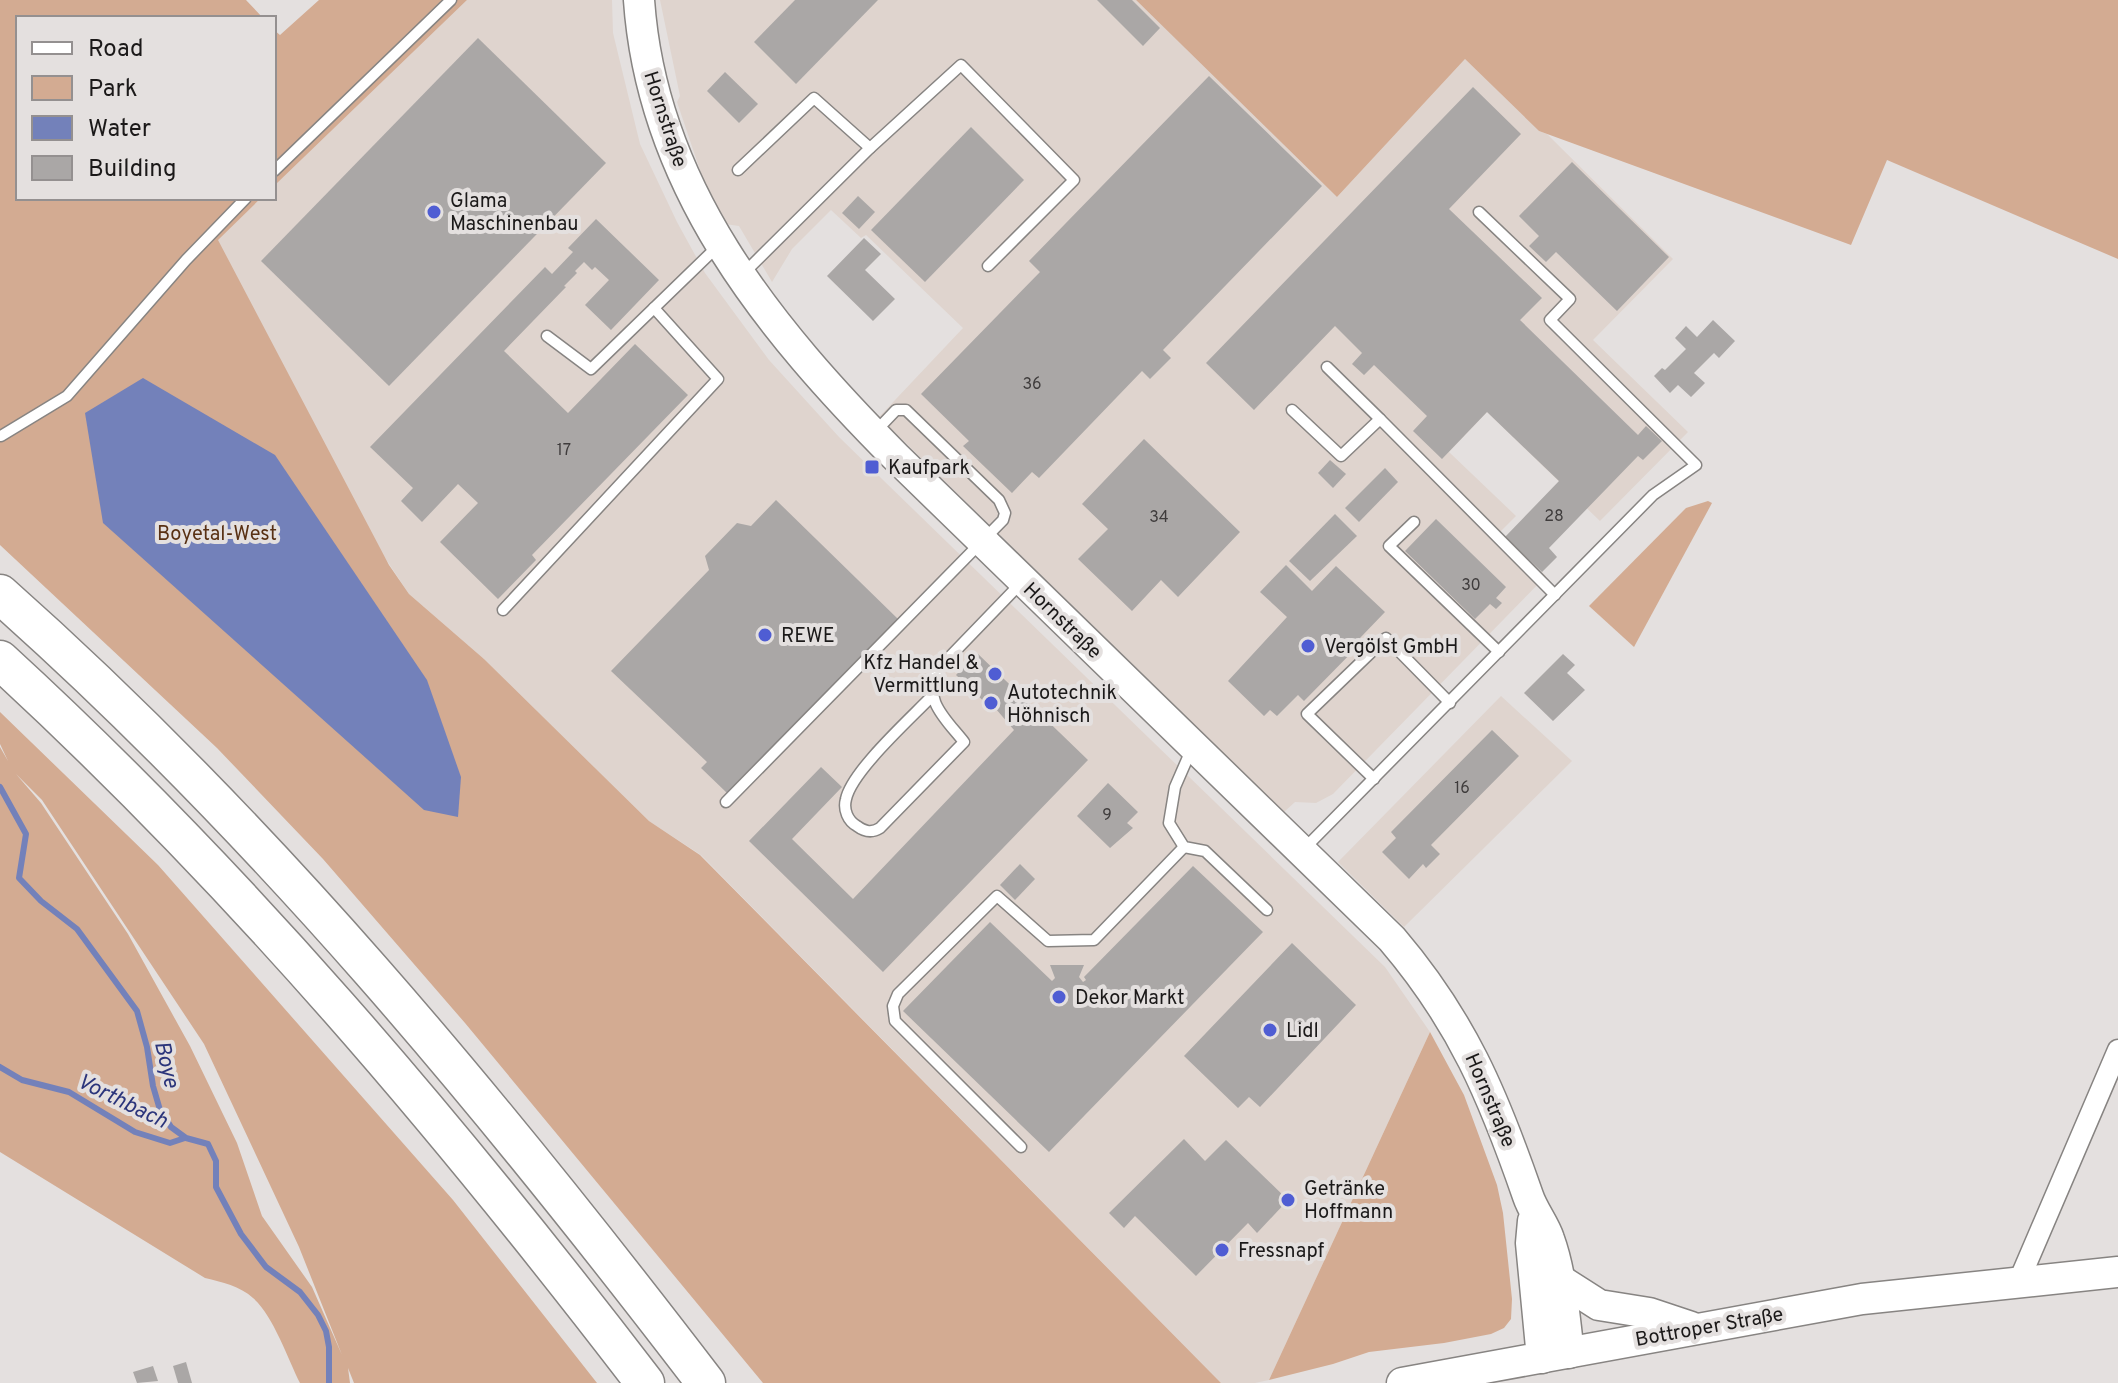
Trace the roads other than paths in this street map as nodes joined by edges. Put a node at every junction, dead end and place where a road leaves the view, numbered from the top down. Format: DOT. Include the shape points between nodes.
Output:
graph roads {
  1 [pos="451,0"];
  2 [pos="639,0"];
  3 [pos="870,148"];
  4 [pos="276,169"];
  5 [pos="738,170"];
  6 [pos="244,200"];
  7 [pos="1479,212"];
  8 [pos="720,245"];
  9 [pos="988,266"];
  10 [pos="739,277"];
  11 [pos="654,308"];
  12 [pos="547,336"];
  13 [pos="1327,367"];
  14 [pos="1292,410"];
  15 [pos="1380,419"];
  16 [pos="873,434"];
  17 [pos="1,436"];
  18 [pos="1414,522"];
  19 [pos="982,542"];
  20 [pos="1023,581"];
  21 [pos="0,594"];
  22 [pos="1555,595"];
  23 [pos="503,610"];
  24 [pos="1499,652"];
  25 [pos="0,660"];
  26 [pos="931,697"];
  27 [pos="1450,703"];
  28 [pos="1193,747"];
  29 [pos="1374,779"];
  30 [pos="726,802"];
  31 [pos="1184,847"];
  32 [pos="1302,850"];
  33 [pos="1267,910"];
  34 [pos="2118,1050"];
  35 [pos="1021,1147"];
  36 [pos="1534,1215"];
  37 [pos="2118,1272"];
  38 [pos="1560,1280"];
  39 [pos="2018,1283"];
  40 [pos="1695,1328"];
  41 [pos="1555,1356"];
  42 [pos="645,1383"];
  43 [pos="706,1383"];
  44 [pos="1402,1383"];
  1 -- 4 [label="lane"];
  2 -- 8 [label="street, Hornstraße" via="664,123"];
  3 -- 5 [label="lane" via="814,98"];
  3 -- 9 [label="lane" via="961,65 1074,180"];
  3 -- 10 [label="lane"];
  6 -- 17 [label="lane" via="67,396"];
  7 -- 22 [label="lane" via="1570,299 1550,320 1696,465 1653,495"];
  8 -- 10 [label="street, Hornstraße"];
  8 -- 11 [label="lane"];
  10 -- 16 [label="street, Hornstraße"];
  11 -- 12 [label="lane" via="591,369"];
  11 -- 23 [label="lane" via="718,379"];
  13 -- 15 [label="lane"];
  14 -- 15 [label="lane" via="1341,456"];
  15 -- 22 [label="lane"];
  16 -- 19 [label="street, Hornstraße"];
  16 -- 19 [label="lane" via="896,410 906,410 999,500 1003,520"];
  18 -- 24 [label="lane" via="1389,546"];
  19 -- 20 [label="street, Hornstraße"];
  19 -- 30 [label="lane"];
  20 -- 26 [label="lane" via="938,669"];
  20 -- 28 [label="street, Hornstraße"];
  21 -- 43 [label="highway" via="213,796 346,940 593,1235"];
  22 -- 24 [label="lane"];
  24 -- 27 [label="lane"];
  25 -- 42 [label="highway" via="114,767 373,1046"];
  26 -- 26 [label="lane" via="964,742 880,828 862,830 846,814 846,799 857,776"];
  27 -- 29 [label="lane"];
  27 -- 29 [label="lane" via="1386,638 1307,714"];
  28 -- 31 [label="lane" via="1175,787 1169,823"];
  28 -- 32 [label="street, Hornstraße"];
  29 -- 32 [label="lane"];
  31 -- 33 [label="lane" via="1205,851"];
  31 -- 35 [label="lane" via="1094,940 1048,941 997,896 898,994 895,1021"];
  32 -- 36 [label="street, Hornstraße" via="1407,957 1465,1040"];
  34 -- 39 [label="street"];
  36 -- 38 [label="street, Hornstraße" via="1549,1237"];
  36 -- 41 [label="street, Hornstraße" via="1531,1243"];
  37 -- 39 [label="street, Bottroper Straße"];
  38 -- 40 [label="street" via="1599,1305"];
  38 -- 41 [label="street, Hornstraße"];
  39 -- 40 [label="street, Bottroper Straße" via="1862,1299"];
  40 -- 41 [label="street, Bottroper Straße"];
  41 -- 44 [label="street, Bottroper Straße"];
}
